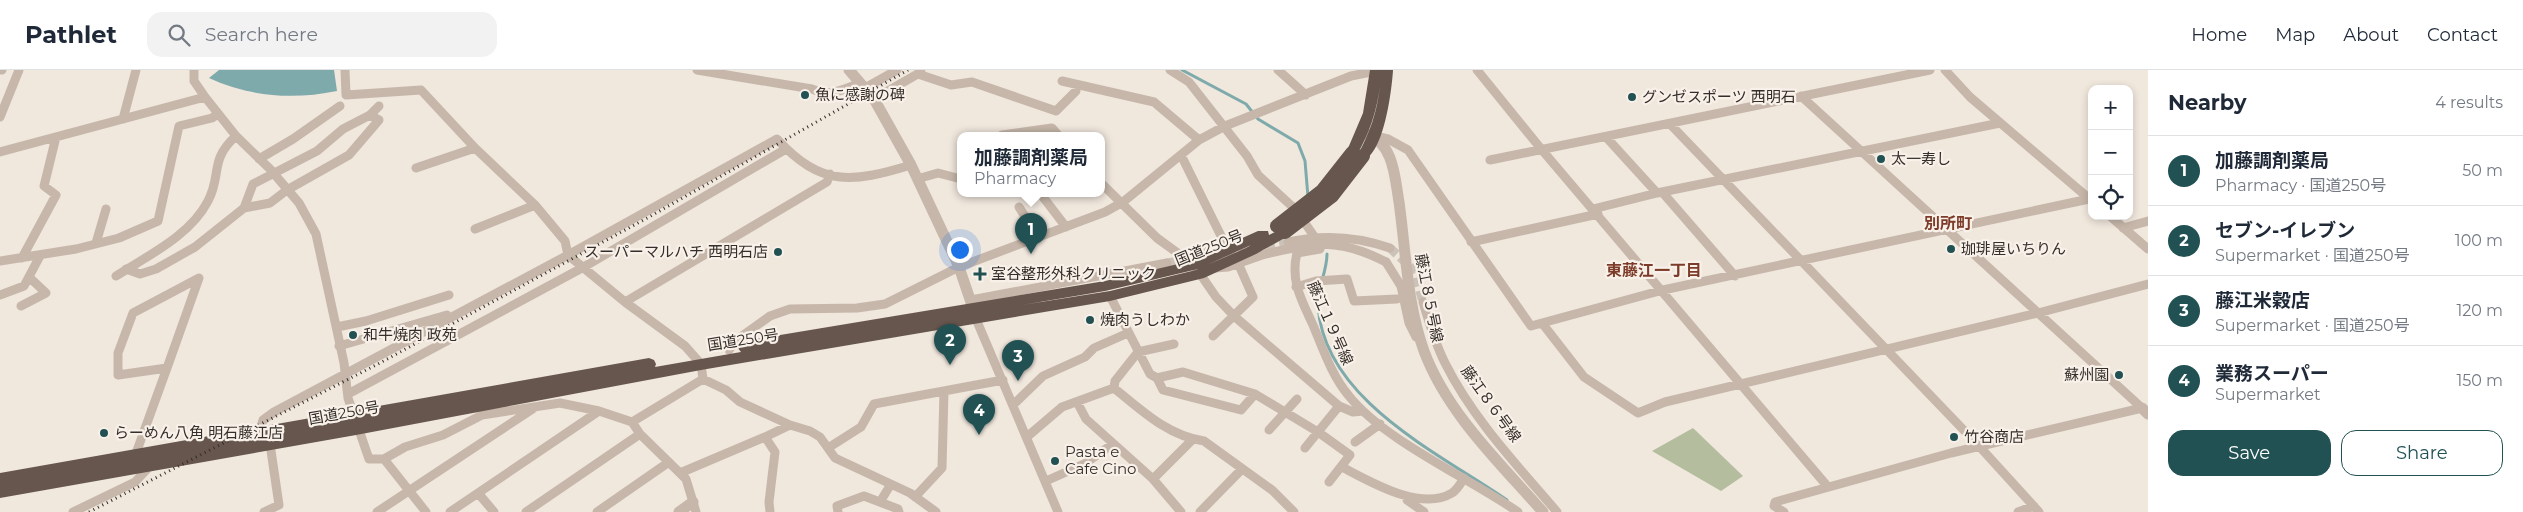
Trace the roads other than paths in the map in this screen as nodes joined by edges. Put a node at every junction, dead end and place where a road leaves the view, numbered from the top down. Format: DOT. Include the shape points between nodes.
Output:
graph roads {
  1 [pos="19,70"];
  2 [pos="136,70"];
  3 [pos="194,70"];
  4 [pos="345,70"];
  5 [pos="697,70"];
  6 [pos="849,70"];
  7 [pos="897,70"];
  8 [pos="1170,70"];
  9 [pos="1278,70"];
  10 [pos="1383,70"];
  11 [pos="1477,70"];
  12 [pos="1930,70"];
  13 [pos="1945,70"];
  14 [pos="921,72"];
  15 [pos="1062,81"];
  16 [pos="862,86"];
  17 [pos="1076,91"];
  18 [pos="1306,95"];
  19 [pos="1801,96"];
  20 [pos="205,97"];
  21 [pos="874,100"];
  22 [pos="340,106"];
  23 [pos="379,106"];
  24 [pos="218,114"];
  25 [pos="370,115"];
  26 [pos="0,117"];
  27 [pos="123,119"];
  28 [pos="2000,123"];
  29 [pos="1670,124"];
  30 [pos="1225,126"];
  31 [pos="1023,132"];
  32 [pos="1055,132"];
  33 [pos="1369,134"];
  34 [pos="236,136"];
  35 [pos="56,137"];
  36 [pos="1606,137"];
  37 [pos="1199,140"];
  38 [pos="475,148"];
  39 [pos="786,149"];
  40 [pos="1542,150"];
  41 [pos="0,152"];
  42 [pos="1862,152"];
  43 [pos="1181,154"];
  44 [pos="259,159"];
  45 [pos="1490,160"];
  46 [pos="911,166"];
  47 [pos="416,168"];
  48 [pos="273,173"];
  49 [pos="830,174"];
  50 [pos="917,179"];
  51 [pos="957,179"];
  52 [pos="1724,180"];
  53 [pos="1105,188"];
  54 [pos="287,190"];
  55 [pos="1660,193"];
  56 [pos="1043,197"];
  57 [pos="2088,198"];
  58 [pos="2088,200"];
  59 [pos="1123,202"];
  60 [pos="535,205"];
  61 [pos="1019,207"];
  62 [pos="244,208"];
  63 [pos="106,209"];
  64 [pos="1596,211"];
  65 [pos="2114,220"];
  66 [pos="2148,221"];
  67 [pos="1066,227"];
  68 [pos="2123,228"];
  69 [pos="475,229"];
  70 [pos="1947,230"];
  71 [pos="1284,233"];
  72 [pos="1314,236"];
  73 [pos="1038,237"];
  74 [pos="96,242"];
  75 [pos="1470,242"];
  76 [pos="1390,248"];
  77 [pos="2148,249"];
  78 [pos="568,255"];
  79 [pos="40,256"];
  80 [pos="22,258"];
  81 [pos="0,261"];
  82 [pos="1803,262"];
  83 [pos="1167,263"];
  84 [pos="1238,263"];
  85 [pos="958,267"];
  86 [pos="1202,267"];
  87 [pos="582,268"];
  88 [pos="126,270"];
  89 [pos="116,276"];
  90 [pos="1735,276"];
  91 [pos="30,277"];
  92 [pos="2148,284"];
  93 [pos="1296,287"];
  94 [pos="1662,290"];
  95 [pos="0,295"];
  96 [pos="449,295"];
  97 [pos="1110,296"];
  98 [pos="1397,299"];
  99 [pos="625,302"];
  100 [pos="1423,302"];
  101 [pos="21,306"];
  102 [pos="974,309"];
  103 [pos="465,310"];
  104 [pos="2038,313"];
  105 [pos="1234,316"];
  106 [pos="1542,323"];
  107 [pos="337,327"];
  108 [pos="1128,333"];
  109 [pos="1213,336"];
  110 [pos="1174,344"];
  111 [pos="339,346"];
  112 [pos="1885,348"];
  113 [pos="729,350"];
  114 [pos="1423,350"];
  115 [pos="1138,352"];
  116 [pos="699,366"];
  117 [pos="167,368"];
  118 [pos="342,375"];
  119 [pos="1157,378"];
  120 [pos="1003,380"];
  121 [pos="1742,385"];
  122 [pos="1114,388"];
  123 [pos="944,391"];
  124 [pos="348,394"];
  125 [pos="1255,394"];
  126 [pos="1298,399"];
  127 [pos="1077,402"];
  128 [pos="1014,404"];
  129 [pos="538,406"];
  130 [pos="1339,406"];
  131 [pos="2146,409"];
  132 [pos="599,411"];
  133 [pos="1363,411"];
  134 [pos="1285,412"];
  135 [pos="632,422"];
  136 [pos="355,423"];
  137 [pos="1380,424"];
  138 [pos="790,425"];
  139 [pos="1269,430"];
  140 [pos="1318,432"];
  141 [pos="259,433"];
  142 [pos="640,434"];
  143 [pos="1028,436"];
  144 [pos="764,437"];
  145 [pos="1191,441"];
  146 [pos="1356,442"];
  147 [pos="270,444"];
  148 [pos="1113,444"];
  149 [pos="1979,446"];
  150 [pos="828,448"];
  151 [pos="1305,448"];
  152 [pos="135,456"];
  153 [pos="384,459"];
  154 [pos="669,462"];
  155 [pos="151,464"];
  156 [pos="1342,467"];
  157 [pos="1242,469"];
  158 [pos="680,473"];
  159 [pos="1464,478"];
  160 [pos="1153,479"];
  161 [pos="0,480"];
  162 [pos="1046,481"];
  163 [pos="1329,482"];
  164 [pos="891,484"];
  165 [pos="1828,486"];
  166 [pos="0,491"];
  167 [pos="410,491"];
  168 [pos="478,493"];
  169 [pos="915,497"];
  170 [pos="1407,500"];
  171 [pos="880,502"];
  172 [pos="694,507"];
  173 [pos="1504,508"];
  174 [pos="2036,509"];
  175 [pos="73,512"];
  176 [pos="264,512"];
  177 [pos="377,512"];
  178 [pos="426,512"];
  179 [pos="450,512"];
  180 [pos="494,512"];
  181 [pos="526,512"];
  182 [pos="598,512"];
  183 [pos="679,512"];
  184 [pos="770,512"];
  185 [pos="838,512"];
  186 [pos="899,512"];
  187 [pos="936,512"];
  188 [pos="1058,512"];
  189 [pos="1181,512"];
  190 [pos="1200,512"];
  191 [pos="1294,512"];
  192 [pos="1424,512"];
  193 [pos="1518,512"];
  194 [pos="1544,512"];
  195 [pos="1557,512"];
  196 [pos="1784,512"];
  197 [pos="2018,512"];
  1 -- 26 [label="street"];
  2 -- 27 [label="street"];
  3 -- 20 [label="street" via="194,81"];
  4 -- 38 [label="street" via="346,95 421,90"];
  5 -- 16 [label="street" via="812,89 820,94 834,94"];
  6 -- 16 [label="street"];
  7 -- 16 [label="street"];
  8 -- 30 [label="street" via="1189,82"];
  9 -- 18 [label="street"];
  10 -- 18 [label="street" via="1351,76"];
  10 -- 33 [label="highway, 国道250号" via="1384,111"];
  11 -- 40 [label="street"];
  12 -- 19 [label="street"];
  13 -- 28 [label="street"];
  14 -- 17 [label="street" via="951,85 972,82 1056,111"];
  14 -- 21 [label="street"];
  15 -- 37 [label="street" via="1154,102"];
  16 -- 21 [label="street"];
  18 -- 30 [label="street"];
  19 -- 29 [label="street"];
  19 -- 42 [label="street"];
  20 -- 24 [label="street"];
  20 -- 27 [label="street"];
  21 -- 46 [label="street"];
  22 -- 44 [label="street"];
  23 -- 25 [label="street"];
  24 -- 34 [label="street"];
  24 -- 74 [label="street" via="179,126 158,221 119,238"];
  25 -- 48 [label="street" via="343,129 316,151"];
  25 -- 54 [label="street" via="379,120 349,155"];
  27 -- 35 [label="street"];
  28 -- 42 [label="street"];
  28 -- 57 [label="street"];
  29 -- 36 [label="street"];
  29 -- 52 [label="street"];
  30 -- 37 [label="street"];
  30 -- 72 [label="street" via="1258,175 1295,209"];
  31 -- 32 [label="street" via="1052,128"];
  33 -- 71 [label="highway, 国道250号, bridge" via="1332,196"];
  33 -- 75 [label="street" via="1388,138 1408,150"];
  33 -- 114 [label="street, 藤江８５号線" via="1387,152 1393,170 1400,230"];
  34 -- 44 [label="street"];
  34 -- 88 [label="street" via="220,150 208,200 192,224"];
  35 -- 41 [label="street"];
  35 -- 80 [label="street" via="44,186 56,195"];
  36 -- 40 [label="street"];
  36 -- 55 [label="street"];
  37 -- 43 [label="street"];
  38 -- 47 [label="street"];
  38 -- 60 [label="street"];
  39 -- 49 [label="street" via="806,166"];
  39 -- 78 [label="street" via="777,139"];
  39 -- 87 [label="street"];
  40 -- 45 [label="street"];
  40 -- 64 [label="street"];
  42 -- 52 [label="street"];
  42 -- 70 [label="street"];
  43 -- 59 [label="street"];
  43 -- 86 [label="street" via="1225,244 1200,254"];
  44 -- 48 [label="street"];
  46 -- 49 [label="street" via="849,176"];
  46 -- 50 [label="street"];
  48 -- 54 [label="street"];
  48 -- 62 [label="street" via="253,184"];
  49 -- 99 [label="street" via="827,182"];
  50 -- 51 [label="street" via="938,174"];
  50 -- 85 [label="street"];
  52 -- 55 [label="street"];
  52 -- 82 [label="street"];
  53 -- 59 [label="street"];
  54 -- 62 [label="street" via="270,203"];
  54 -- 107 [label="street" via="300,203 316,234"];
  55 -- 64 [label="street"];
  55 -- 90 [label="street"];
  56 -- 67 [label="street"];
  58 -- 70 [label="street"];
  59 -- 67 [label="street"];
  59 -- 86 [label="street" via="1157,238"];
  60 -- 69 [label="street"];
  60 -- 78 [label="street" via="565,241"];
  61 -- 73 [label="street"];
  62 -- 88 [label="street" via="195,247 156,269 140,274"];
  63 -- 74 [label="street"];
  64 -- 75 [label="street"];
  64 -- 94 [label="street"];
  65 -- 68 [label="street"];
  66 -- 68 [label="street"];
  67 -- 73 [label="street"];
  68 -- 77 [label="street"];
  70 -- 82 [label="street"];
  70 -- 104 [label="street"];
  71 -- 72 [label="street"];
  71 -- 86 [label="highway, 国道250号" via="1251,251"];
  72 -- 76 [label="street" via="1344,236"];
  72 -- 93 [label="street, 藤江１９号線" via="1320,248 1297,253 1293,264"];
  73 -- 85 [label="street"];
  74 -- 79 [label="street"];
  75 -- 106 [label="street" via="1531,326"];
  78 -- 87 [label="street"];
  78 -- 103 [label="street"];
  79 -- 80 [label="street"];
  79 -- 91 [label="street"];
  80 -- 81 [label="street"];
  82 -- 90 [label="street"];
  82 -- 112 [label="street"];
  83 -- 102 [label="street"];
  84 -- 86 [label="street" via="1228,267"];
  84 -- 105 [label="street" via="1252,297"];
  84 -- 114 [label="street, bridge" via="1265,254 1323,243 1361,248 1386,262 1401,286 1409,323"];
  85 -- 102 [label="street"];
  85 -- 113 [label="street" via="885,304 857,308 790,309 770,316"];
  86 -- 97 [label="highway, 国道250号"];
  86 -- 102 [label="highway, 国道250号"];
  86 -- 105 [label="street"];
  87 -- 99 [label="street"];
  87 -- 124 [label="street"];
  88 -- 89 [label="street"];
  90 -- 94 [label="street"];
  91 -- 95 [label="street" via="24,286"];
  91 -- 101 [label="street" via="46,293"];
  92 -- 104 [label="street"];
  93 -- 98 [label="street" via="1316,281 1347,279 1354,301"];
  93 -- 133 [label="street, 藤江１９号線" via="1343,390"];
  94 -- 106 [label="street"];
  94 -- 121 [label="street"];
  96 -- 107 [label="street" via="366,322"];
  97 -- 102 [label="highway, 国道250号"];
  97 -- 108 [label="street"];
  99 -- 116 [label="street" via="685,346"];
  100 -- 195 [label="street, 藤江８６号線" via="1429,329 1455,386"];
  102 -- 113 [label="highway, 国道250号"];
  102 -- 116 [label="highway, 国道250号"];
  102 -- 120 [label="street"];
  103 -- 111 [label="street"];
  103 -- 118 [label="street"];
  104 -- 112 [label="street"];
  104 -- 131 [label="street"];
  105 -- 109 [label="street"];
  105 -- 130 [label="street"];
  106 -- 121 [label="street" via="1584,377 1638,413 1665,402"];
  107 -- 111 [label="street"];
  108 -- 115 [label="street"];
  108 -- 128 [label="street" via="1043,376"];
  110 -- 115 [label="street"];
  111 -- 118 [label="street" via="344,363"];
  112 -- 121 [label="street"];
  112 -- 149 [label="street"];
  113 -- 116 [label="highway, 国道250号"];
  114 -- 194 [label="street, 藤江８５号線" via="1448,396"];
  115 -- 119 [label="street" via="1150,374"];
  115 -- 122 [label="street" via="1114,381"];
  116 -- 135 [label="street"];
  116 -- 136 [label="highway, 国道250号"];
  116 -- 138 [label="street" via="740,402"];
  117 -- 117 [label="street" via="196,287 199,278 133,313 118,353 118,375"];
  117 -- 152 [label="street"];
  118 -- 124 [label="street"];
  118 -- 141 [label="street" via="274,412 263,420"];
  119 -- 125 [label="street" via="1183,372"];
  119 -- 125 [label="street" via="1163,390 1241,410"];
  120 -- 123 [label="street"];
  120 -- 128 [label="street"];
  121 -- 165 [label="street"];
  122 -- 127 [label="street"];
  122 -- 145 [label="street"];
  123 -- 150 [label="street" via="874,404 861,427"];
  123 -- 169 [label="street" via="942,468"];
  124 -- 136 [label="street"];
  125 -- 134 [label="street"];
  126 -- 134 [label="street"];
  127 -- 143 [label="street" via="1062,407"];
  127 -- 148 [label="street" via="1086,419"];
  128 -- 143 [label="street"];
  129 -- 132 [label="street" via="560,403"];
  129 -- 153 [label="street" via="482,415"];
  129 -- 167 [label="street"];
  130 -- 133 [label="street" via="1353,412"];
  130 -- 140 [label="street"];
  131 -- 149 [label="street"];
  132 -- 135 [label="street"];
  132 -- 168 [label="street"];
  133 -- 137 [label="street, 藤江１９号線"];
  134 -- 139 [label="street"];
  134 -- 140 [label="street"];
  135 -- 142 [label="street"];
  136 -- 141 [label="highway, 国道250号"];
  136 -- 147 [label="highway, 国道250号"];
  136 -- 153 [label="street" via="369,459"];
  137 -- 146 [label="street"];
  137 -- 159 [label="street, 藤江１９号線"];
  138 -- 144 [label="street"];
  138 -- 150 [label="street" via="820,437"];
  140 -- 151 [label="street"];
  140 -- 156 [label="street" via="1350,455"];
  141 -- 152 [label="highway, 国道250号"];
  142 -- 154 [label="street"];
  142 -- 181 [label="street"];
  143 -- 162 [label="street"];
  144 -- 158 [label="street"];
  144 -- 184 [label="street" via="774,452"];
  145 -- 157 [label="street" via="1204,441"];
  145 -- 160 [label="street"];
  147 -- 155 [label="highway, 国道250号"];
  147 -- 176 [label="street" via="279,505"];
  148 -- 160 [label="street"];
  148 -- 162 [label="street" via="1084,464"];
  149 -- 165 [label="street"];
  149 -- 174 [label="street"];
  150 -- 164 [label="street" via="835,458"];
  152 -- 161 [label="highway, 国道250号"];
  153 -- 167 [label="street"];
  154 -- 158 [label="street"];
  154 -- 182 [label="street"];
  155 -- 166 [label="highway, 国道250号"];
  155 -- 175 [label="street" via="135,482"];
  156 -- 163 [label="street"];
  156 -- 170 [label="street"];
  157 -- 190 [label="street"];
  157 -- 191 [label="street" via="1272,490"];
  158 -- 172 [label="street" via="686,479"];
  159 -- 170 [label="street" via="1453,493 1439,500"];
  159 -- 173 [label="street, 藤江１９号線"];
  160 -- 189 [label="street"];
  162 -- 188 [label="street"];
  164 -- 169 [label="street"];
  164 -- 171 [label="street"];
  165 -- 196 [label="street" via="1775,502 1774,506"];
  167 -- 177 [label="street"];
  167 -- 178 [label="street"];
  168 -- 179 [label="street"];
  168 -- 180 [label="street"];
  169 -- 187 [label="street"];
  170 -- 192 [label="street"];
  171 -- 185 [label="street" via="864,496 837,506"];
  171 -- 186 [label="street" via="898,508"];
  172 -- 183 [label="street"];
  173 -- 193 [label="street, 藤江１９号線"];
  174 -- 197 [label="street"];
}
